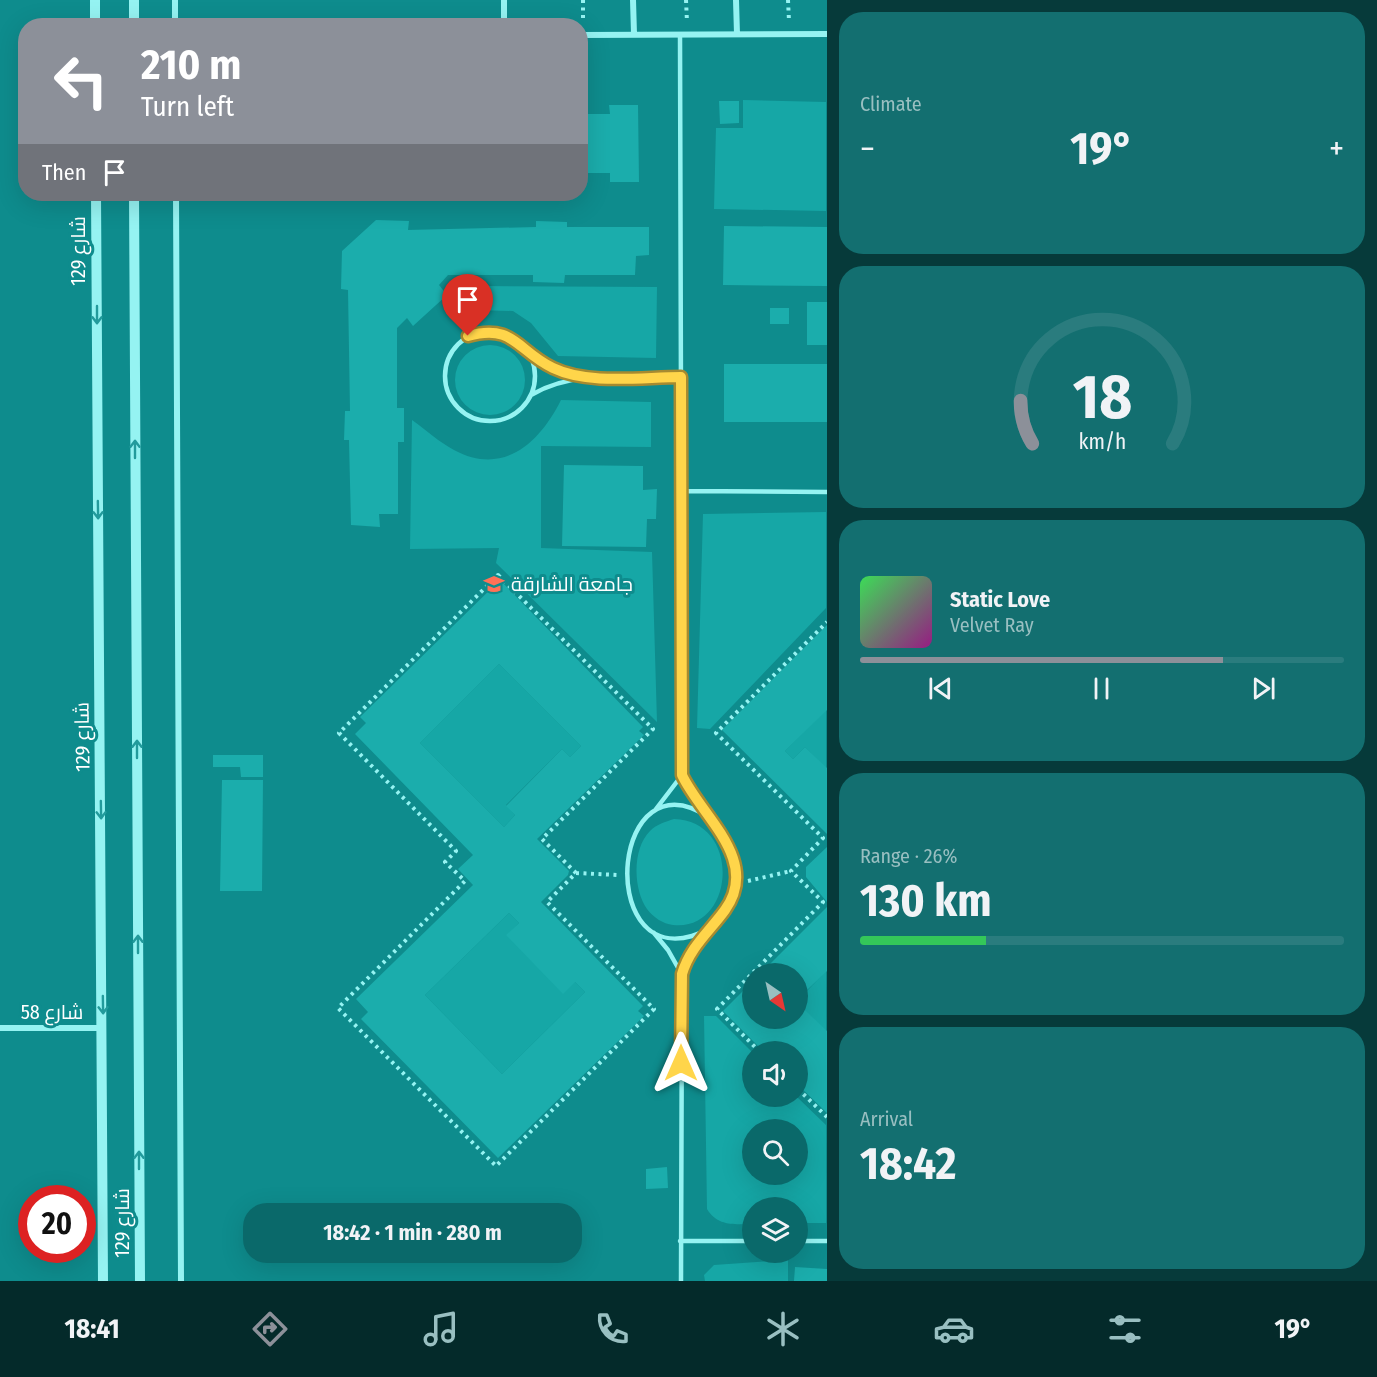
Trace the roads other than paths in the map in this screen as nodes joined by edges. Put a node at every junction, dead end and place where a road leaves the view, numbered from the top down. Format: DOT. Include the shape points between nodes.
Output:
graph roads {
  1 [pos="95,0"];
  2 [pos="134,0"];
  3 [pos="175,0"];
  4 [pos="504,0"];
  5 [pos="633,0"];
  6 [pos="736,0"];
  7 [pos="95,18"];
  8 [pos="134,18"];
  9 [pos="175,18"];
  10 [pos="504,18"];
  11 [pos="634,34"];
  12 [pos="737,34"];
  13 [pos="826,34"];
  14 [pos="588,35"];
  15 [pos="683,35"];
  16 [pos="96,201"];
  17 [pos="134,201"];
  18 [pos="176,201"];
  19 [pos="529,353"];
  20 [pos="581,377"];
  21 [pos="681,377"];
  22 [pos="531,396"];
  23 [pos="681,491"];
  24 [pos="826,492"];
  25 [pos="682,775"];
  26 [pos="649,815"];
  27 [pos="710,818"];
  28 [pos="712,927"];
  29 [pos="650,929"];
  30 [pos="682,974"];
  31 [pos="0,1028"];
  32 [pos="103,1028"];
  33 [pos="680,1241"];
  34 [pos="742,1241"];
  35 [pos="808,1241"];
  36 [pos="826,1241"];
  37 [pos="103,1281"];
  38 [pos="140,1281"];
  39 [pos="181,1281"];
  40 [pos="681,1281"];
  1 -- 7 [label="street"];
  2 -- 8 [label="street"];
  3 -- 9 [label="street"];
  4 -- 10 [label="street"];
  5 -- 11 [label="street"];
  6 -- 12 [label="street"];
  11 -- 14 [label="street"];
  11 -- 15 [label="street"];
  12 -- 13 [label="street"];
  12 -- 15 [label="street"];
  15 -- 21 [label="lane"];
  16 -- 32 [label="street, شارع 129, one-way"];
  38 -- 17 [label="street, شارع 129, one-way"];
  18 -- 39 [label="street"];
  19 -- 20 [label="lane" via="554,368"];
  19 -- 22 [label="lane" via="535,374"];
  19 -- 22 [label="lane" via="518,340 502,332 468,336 446,362 444,379 447,396 472,419 507,419 521,410"];
  20 -- 21 [label="lane"];
  20 -- 22 [label="lane" via="555,383"];
  21 -- 23 [label="lane"];
  23 -- 24 [label="lane"];
  23 -- 25 [label="lane"];
  25 -- 26 [label="lane"];
  25 -- 27 [label="lane"];
  26 -- 27 [label="lane" via="660,808 686,806"];
  26 -- 29 [label="lane" via="635,833 627,853 625,875 628,895"];
  27 -- 28 [label="lane" via="729,844 735,884 727,907"];
  28 -- 29 [label="lane" via="688,937 662,935"];
  28 -- 30 [label="lane" via="693,948"];
  29 -- 30 [label="lane"];
  30 -- 33 [label="lane"];
  31 -- 32 [label="street, شارع 58"];
  32 -- 37 [label="street, شارع 129"];
  33 -- 34 [label="lane"];
  33 -- 40 [label="lane"];
  35 -- 36 [label="lane"];
}
